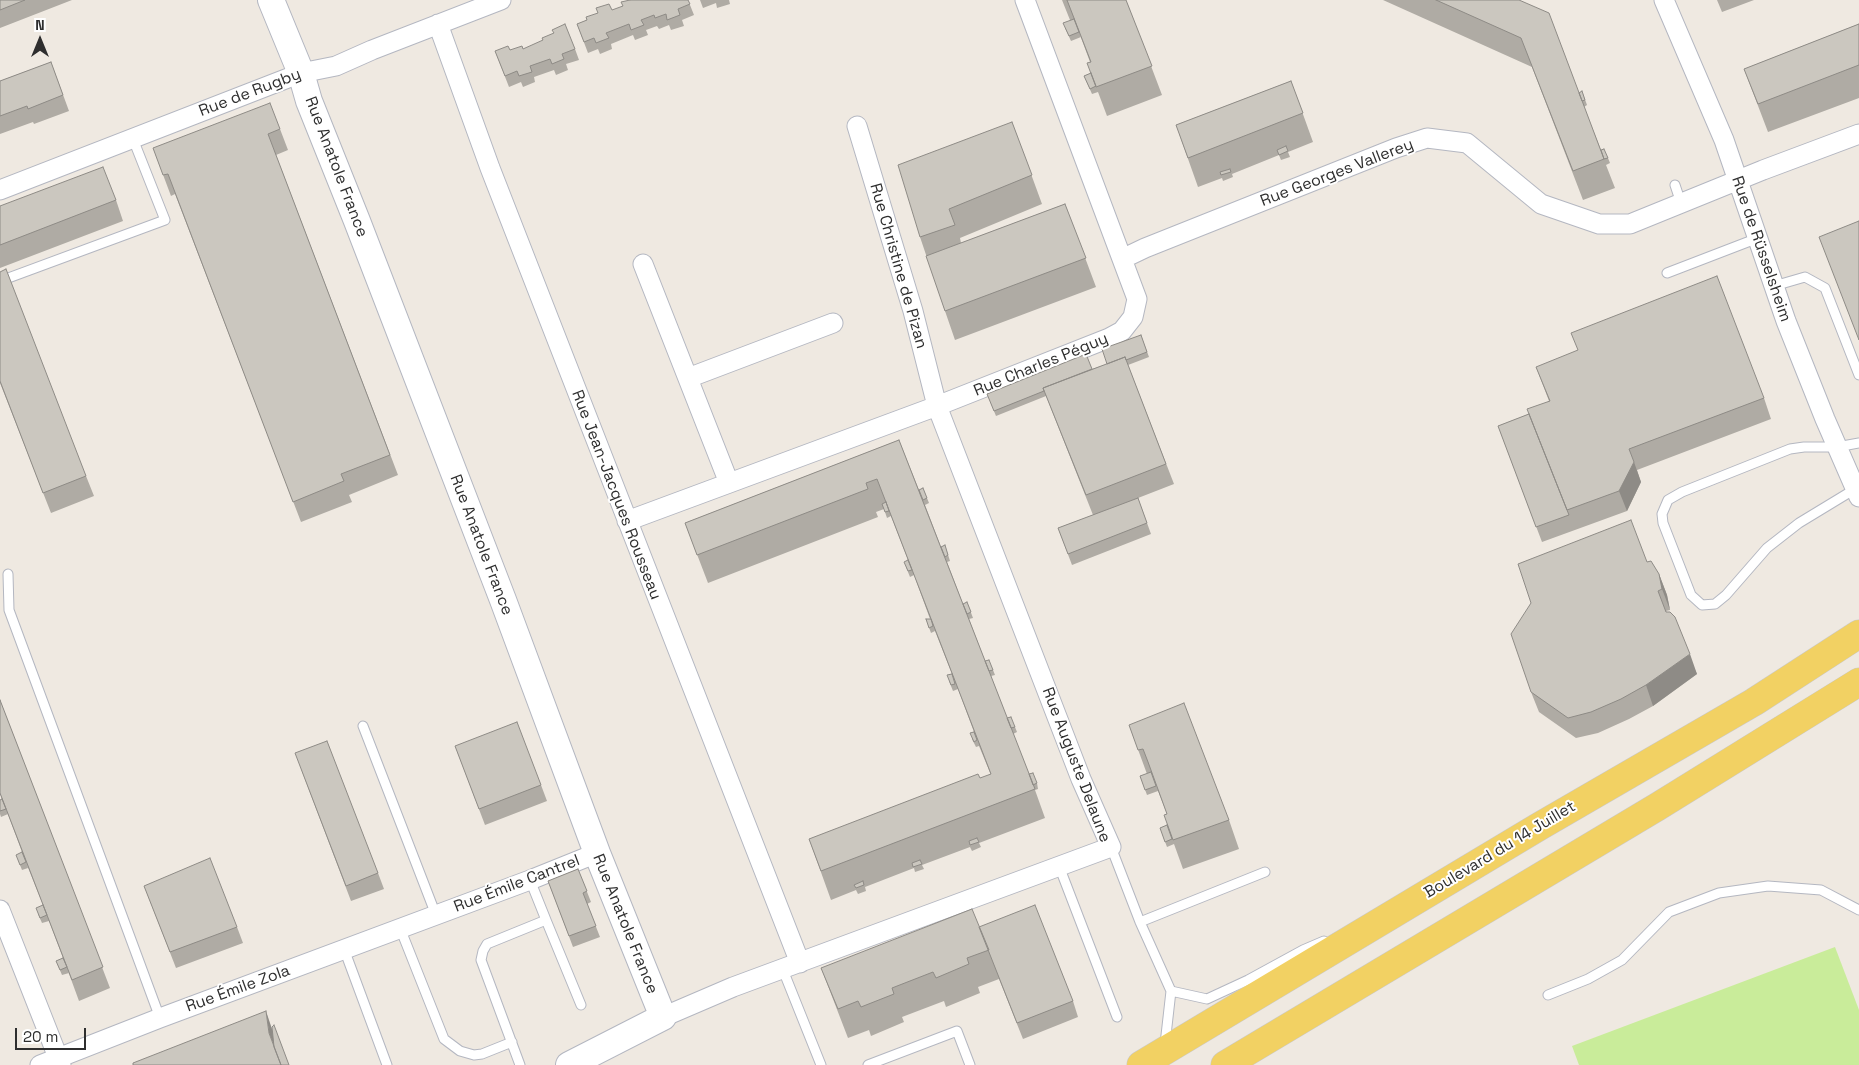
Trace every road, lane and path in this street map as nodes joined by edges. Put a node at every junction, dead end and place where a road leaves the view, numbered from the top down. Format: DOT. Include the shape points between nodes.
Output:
graph roads {
  1 [pos="271,0"];
  2 [pos="501,0"];
  3 [pos="1025,0"];
  4 [pos="1664,0"];
  5 [pos="438,24"];
  6 [pos="301,73"];
  7 [pos="858,126"];
  8 [pos="1859,134"];
  9 [pos="134,139"];
  10 [pos="1738,180"];
  11 [pos="1675,185"];
  12 [pos="0,190"];
  13 [pos="1681,203"];
  14 [pos="1758,238"];
  15 [pos="1122,259"];
  16 [pos="643,264"];
  17 [pos="1667,273"];
  18 [pos="0,281"];
  19 [pos="1774,286"];
  20 [pos="833,322"];
  21 [pos="1859,375"];
  22 [pos="688,378"];
  23 [pos="937,406"];
  24 [pos="1859,443"];
  25 [pos="1837,447"];
  26 [pos="729,483"];
  27 [pos="1857,493"];
  28 [pos="627,522"];
  29 [pos="8,574"];
  30 [pos="1859,634"];
  31 [pos="1859,682"];
  32 [pos="362,726"];
  33 [pos="1111,847"];
  34 [pos="596,853"];
  35 [pos="1059,866"];
  36 [pos="1265,872"];
  37 [pos="530,880"];
  38 [pos="0,910"];
  39 [pos="1859,910"];
  40 [pos="1394,914"];
  41 [pos="436,915"];
  42 [pos="546,920"];
  43 [pos="1140,922"];
  44 [pos="400,928"];
  45 [pos="1339,935"];
  46 [pos="1330,939"];
  47 [pos="344,949"];
  48 [pos="791,966"];
  49 [pos="1171,991"];
  50 [pos="1548,995"];
  51 [pos="581,1005"];
  52 [pos="663,1017"];
  53 [pos="1117,1017"];
  54 [pos="160,1018"];
  55 [pos="512,1042"];
  56 [pos="1164,1051"];
  57 [pos="59,1062"];
  58 [pos="40,1065"];
  59 [pos="387,1065"];
  60 [pos="520,1065"];
  61 [pos="569,1065"];
  62 [pos="821,1065"];
  63 [pos="868,1065"];
  64 [pos="970,1065"];
  65 [pos="1141,1065"];
  66 [pos="1225,1065"];
  1 -- 6 [label="street, Rue Anatole France"];
  2 -- 5 [label="street, Rue de Rugby"];
  3 -- 15 [label="street, Rue Charles Péguy"];
  4 -- 10 [label="street, Rue de Rüsselsheim"];
  5 -- 6 [label="street, Rue de Rugby" via="336,66"];
  5 -- 28 [label="street, Rue Jean-Jacques Rousseau"];
  6 -- 9 [label="street, Rue de Rugby"];
  6 -- 34 [label="street, Rue Anatole France"];
  7 -- 23 [label="street, Rue Christine de Pizan" via="913,311"];
  8 -- 10 [label="street, Rue Georges Vallerey"];
  9 -- 12 [label="street, Rue de Rugby"];
  9 -- 18 [label="lane" via="165,220"];
  10 -- 13 [label="street, Rue Georges Vallerey"];
  10 -- 14 [label="street, Rue de Rüsselsheim"];
  11 -- 13 [label="lane"];
  13 -- 15 [label="street, Rue Georges Vallerey" via="1630,224 1599,224 1541,204 1467,143 1427,138 1387,151"];
  14 -- 17 [label="lane"];
  14 -- 19 [label="street, Rue de Rüsselsheim"];
  15 -- 23 [label="street, Rue Charles Péguy" via="1137,299 1133,317 1122,331"];
  16 -- 22 [label="street"];
  19 -- 21 [label="lane" via="1805,277 1826,288"];
  19 -- 25 [label="street, Rue de Rüsselsheim"];
  20 -- 22 [label="street"];
  22 -- 26 [label="street"];
  23 -- 26 [label="street, Rue Charles Péguy"];
  23 -- 33 [label="street, Rue Auguste Delaune" via="1081,779"];
  24 -- 25 [label="lane"];
  25 -- 27 [label="street, Rue de Rüsselsheim"];
  25 -- 27 [label="lane" via="1790,449 1668,500 1662,514 1663,523 1691,595 1702,605 1716,604 1767,548 1799,523"];
  26 -- 28 [label="street, Rue Charles Péguy"];
  28 -- 48 [label="street, Rue Jean-Jacques Rousseau"];
  29 -- 54 [label="lane" via="9,610"];
  30 -- 40 [label="main road, Boulevard du 14 Juillet" via="1754,702"];
  31 -- 66 [label="main road" via="1674,797"];
  32 -- 41 [label="lane"];
  33 -- 35 [label="street, Rue Auguste Delaune"];
  33 -- 43 [label="lane"];
  34 -- 37 [label="street, Rue Émile Cantrel"];
  34 -- 52 [label="street, Rue Anatole France"];
  35 -- 48 [label="street, Rue Auguste Delaune"];
  35 -- 53 [label="lane"];
  36 -- 43 [label="lane"];
  37 -- 41 [label="street, Rue Émile Cantrel"];
  37 -- 42 [label="lane"];
  38 -- 57 [label="street"];
  39 -- 50 [label="lane" via="1821,890 1768,886 1719,893 1669,912 1622,960 1588,979"];
  40 -- 45 [label="lane"];
  40 -- 56 [label="main road, Boulevard du 14 Juillet"];
  41 -- 44 [label="street, Rue Émile Zola"];
  42 -- 51 [label="lane"];
  42 -- 55 [label="lane" via="487,944 483,951 481,960"];
  43 -- 49 [label="lane"];
  44 -- 47 [label="street, Rue Émile Zola"];
  44 -- 55 [label="lane" via="444,1039 460,1051 474,1055"];
  46 -- 49 [label="lane" via="1207,999"];
  47 -- 54 [label="street, Rue Émile Zola"];
  47 -- 59 [label="lane"];
  48 -- 52 [label="street, Rue Auguste Delaune"];
  48 -- 62 [label="lane"];
  49 -- 56 [label="lane"];
  52 -- 61 [label="street" via="601,1053"];
  54 -- 57 [label="street, Rue Émile Zola"];
  55 -- 60 [label="lane"];
  56 -- 65 [label="main road, Boulevard du 14 Juillet"];
  57 -- 58 [label="street, Rue Émile Zola"];
  63 -- 64 [label="lane" via="957,1031"];
}
